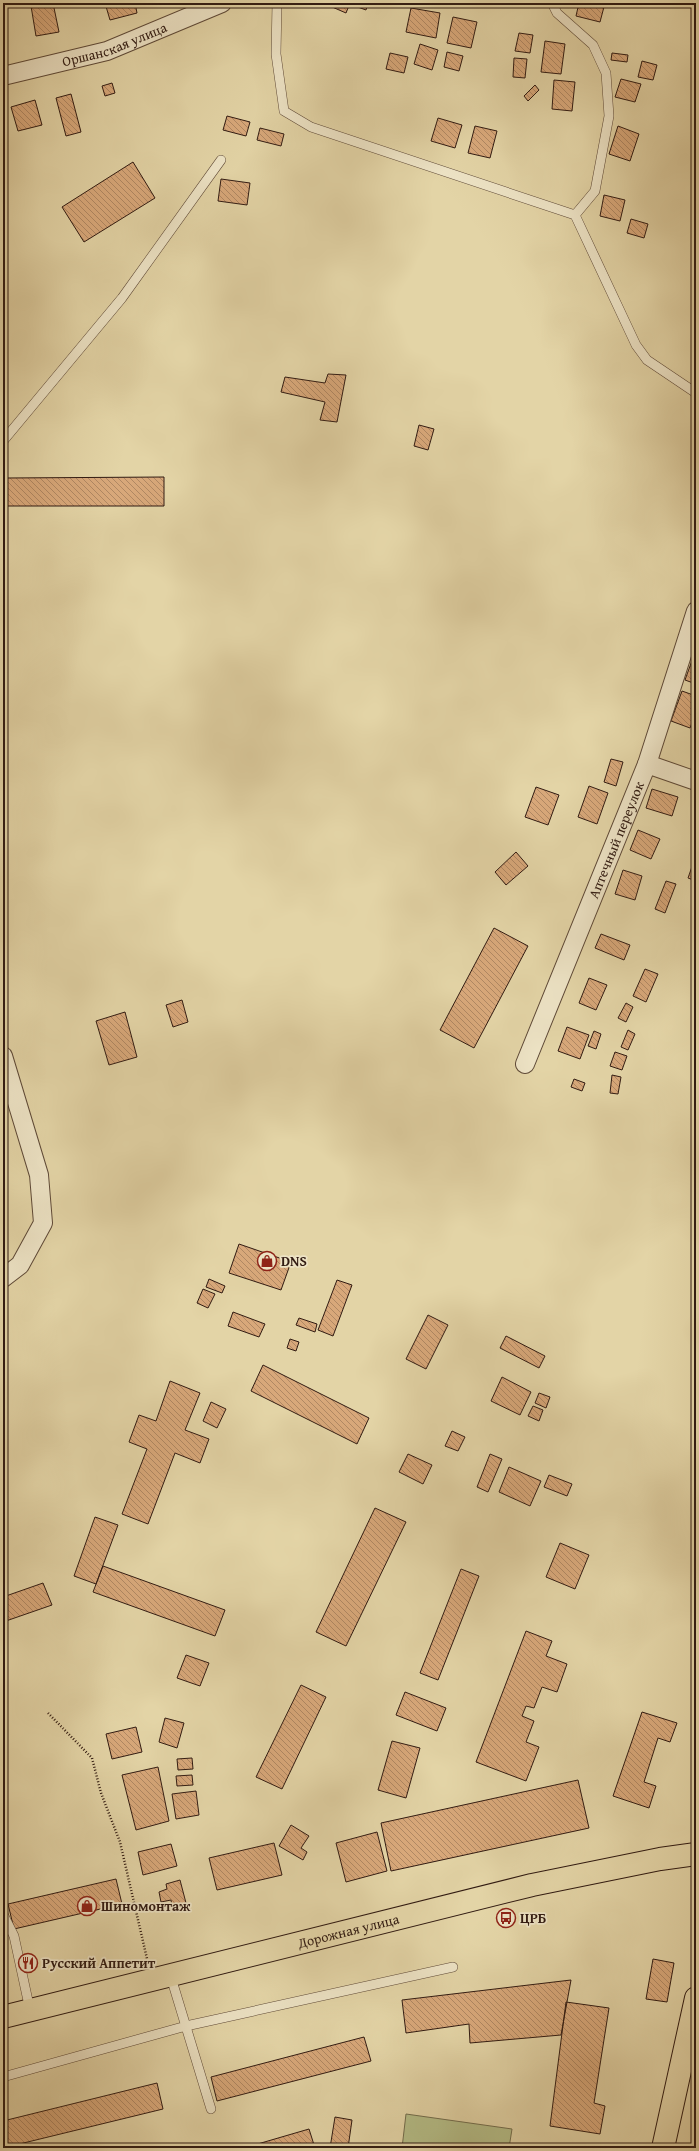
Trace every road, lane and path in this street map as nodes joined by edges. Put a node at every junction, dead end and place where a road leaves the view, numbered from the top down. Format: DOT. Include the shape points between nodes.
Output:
graph roads {
  1 [pos="222,3"];
  2 [pos="276,3"];
  3 [pos="552,3"];
  4 [pos="3,76"];
  5 [pos="221,160"];
  6 [pos="575,215"];
  7 [pos="696,393"];
  8 [pos="3,441"];
  9 [pos="696,611"];
  10 [pos="647,764"];
  11 [pos="696,781"];
  12 [pos="3,1056"];
  13 [pos="525,1064"];
  14 [pos="3,1278"];
  15 [pos="48,1713"];
  16 [pos="696,1854"];
  17 [pos="3,1914"];
  18 [pos="453,1968"];
  19 [pos="161,1977"];
  20 [pos="696,1998"];
  21 [pos="30,2010"];
  22 [pos="3,2017"];
  23 [pos="186,2026"];
  24 [pos="3,2078"];
  25 [pos="211,2109"];
  26 [pos="663,2148"];
  1 -- 4 [label="street, Оршанская улица" via="107,51"];
  2 -- 6 [label="lane" via="276,54 284,111 311,127"];
  3 -- 6 [label="lane" via="557,13 593,45 606,74 609,116 596,191"];
  5 -- 8 [label="lane" via="122,298"];
  6 -- 7 [label="lane" via="636,345 647,360"];
  9 -- 10 [label="street, Аптечный переулок"];
  10 -- 11 [label="street"];
  10 -- 13 [label="street, Аптечный переулок"];
  12 -- 14 [label="street" via="39,1176 43,1223 20,1265"];
  15 -- 19 [label="path" via="92,1758"];
  16 -- 19 [label="main road, Дорожная улица" via="532,1885"];
  17 -- 21 [label="lane" via="14,1936"];
  18 -- 23 [label="lane"];
  19 -- 21 [label="main road, Дорожная улица"];
  19 -- 23 [label="lane"];
  20 -- 26 [label="main road"];
  21 -- 22 [label="main road, Дорожная улица"];
  23 -- 24 [label="lane"];
  23 -- 25 [label="lane"];
}
